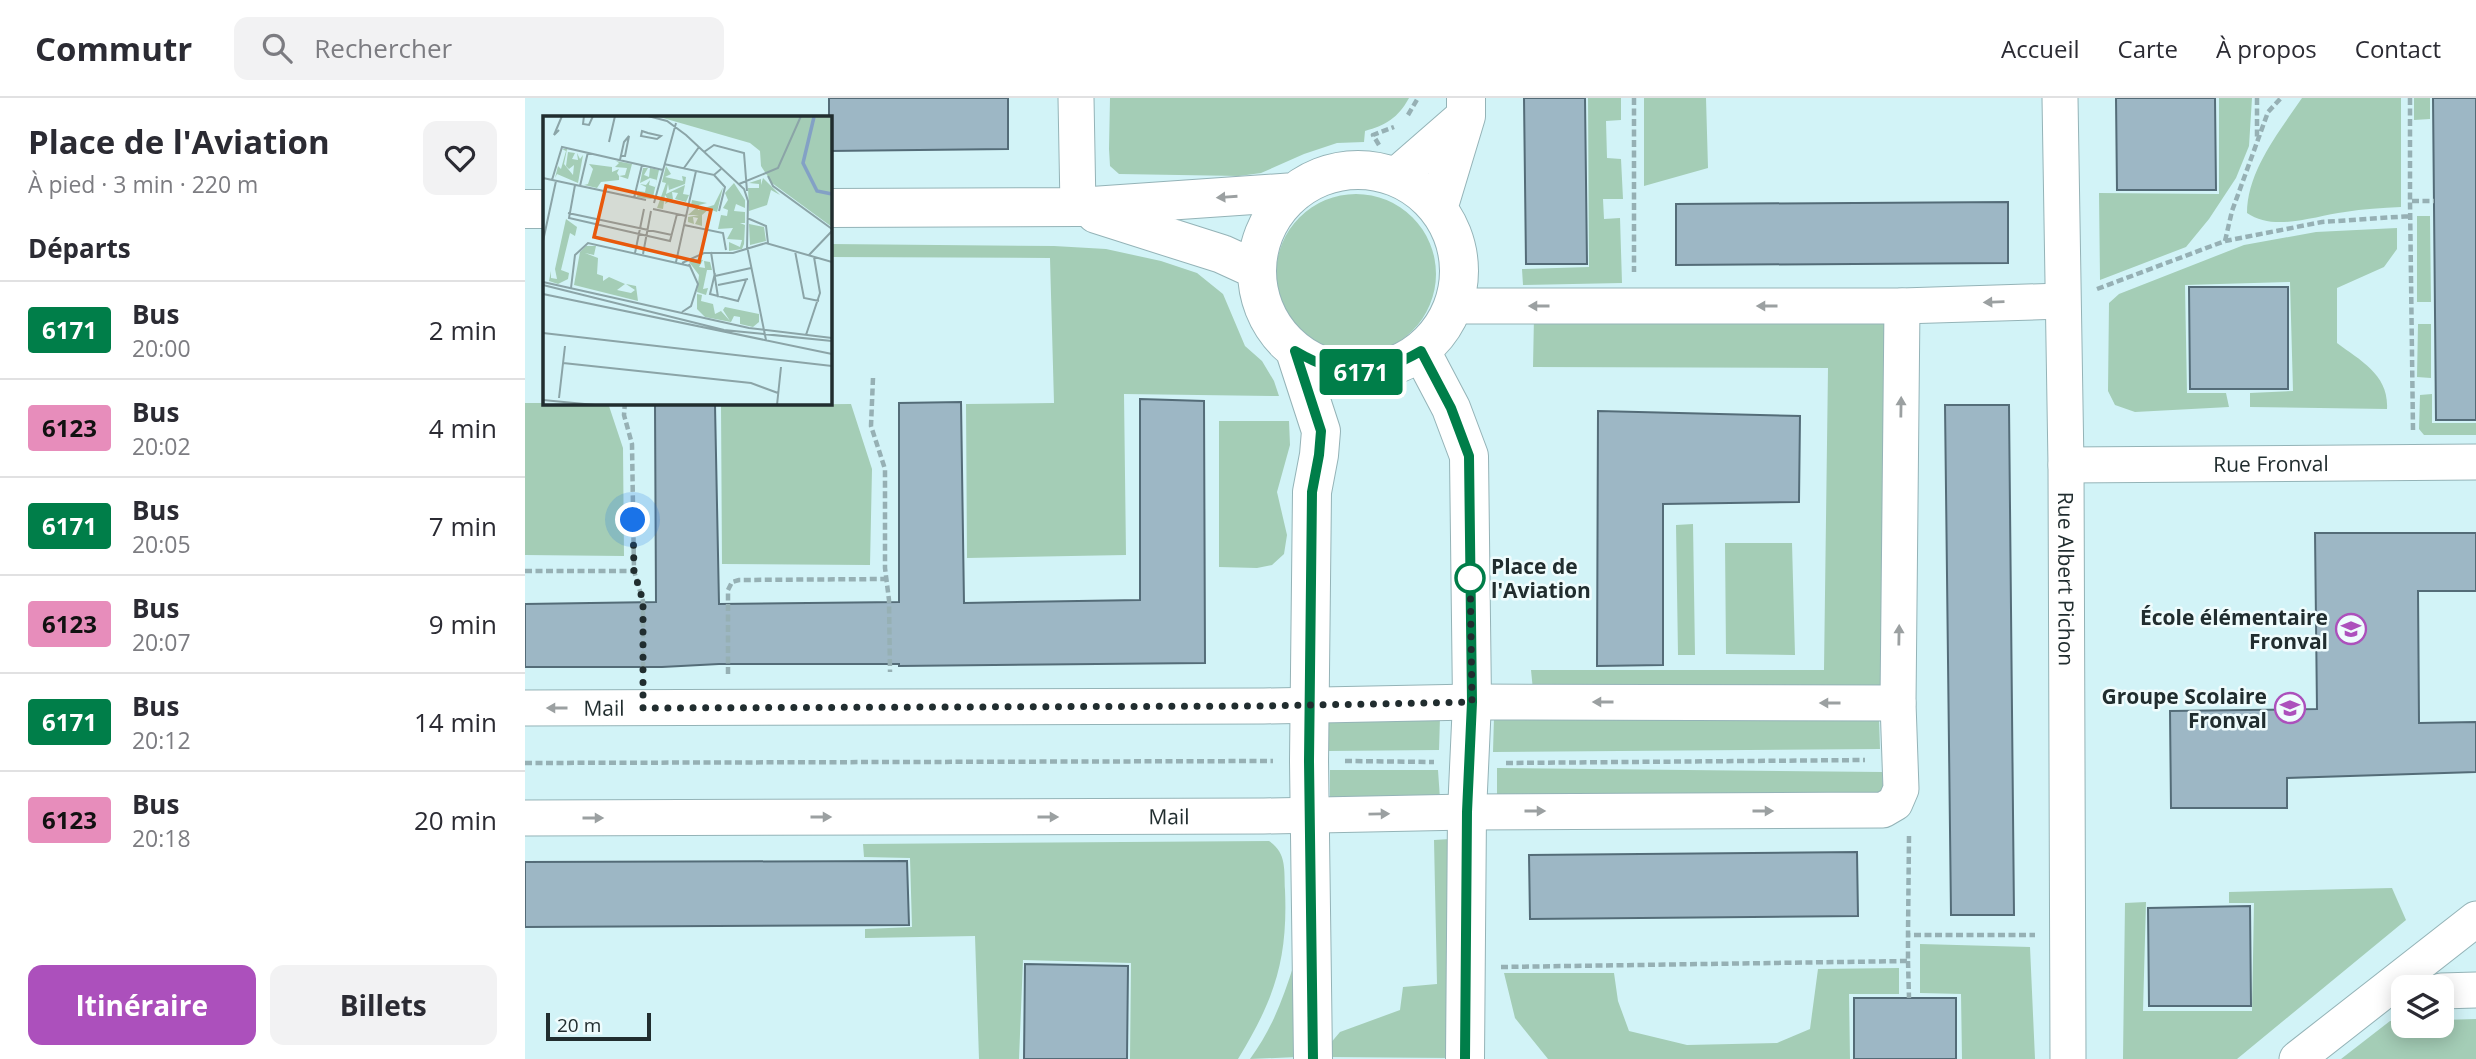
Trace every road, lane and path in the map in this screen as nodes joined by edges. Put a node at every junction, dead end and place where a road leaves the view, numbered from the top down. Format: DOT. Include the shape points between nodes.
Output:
graph roads {
  1 [pos="1076,98"];
  2 [pos="1634,98"];
  3 [pos="2060,98"];
  4 [pos="2257,98"];
  5 [pos="2281,98"];
  6 [pos="2410,98"];
  7 [pos="1466,107"];
  8 [pos="2257,142"];
  9 [pos="1396,177"];
  10 [pos="1295,192"];
  11 [pos="2410,201"];
  12 [pos="2434,201"];
  13 [pos="831,208"];
  14 [pos="1078,208"];
  15 [pos="525,209"];
  16 [pos="543,209"];
  17 [pos="1438,209"];
  18 [pos="2411,216"];
  19 [pos="2225,240"];
  20 [pos="1257,270"];
  21 [pos="2063,301"];
  22 [pos="1454,306"];
  23 [pos="1635,306"];
  24 [pos="1902,306"];
  25 [pos="1295,351"];
  26 [pos="1421,351"];
  27 [pos="873,377"];
  28 [pos="625,404"];
  29 [pos="2413,462"];
  30 [pos="2476,462"];
  31 [pos="2066,465"];
  32 [pos="634,571"];
  33 [pos="525,572"];
  34 [pos="886,579"];
  35 [pos="1472,702"];
  36 [pos="1898,703"];
  37 [pos="1311,705"];
  38 [pos="890,707"];
  39 [pos="525,708"];
  40 [pos="643,708"];
  41 [pos="729,708"];
  42 [pos="1900,760"];
  43 [pos="1309,761"];
  44 [pos="525,763"];
  45 [pos="1468,763"];
  46 [pos="1895,803"];
  47 [pos="1467,812"];
  48 [pos="1310,815"];
  49 [pos="525,818"];
  50 [pos="2476,919"];
  51 [pos="1909,935"];
  52 [pos="2069,935"];
  53 [pos="1909,961"];
  54 [pos="1465,967"];
  55 [pos="2417,975"];
  56 [pos="2454,990"];
  57 [pos="2476,990"];
  58 [pos="2391,994"];
  59 [pos="1909,998"];
  60 [pos="1313,1059"];
  61 [pos="1465,1059"];
  62 [pos="2068,1059"];
  63 [pos="2297,1059"];
  1 -- 14 [label="street"];
  2 -- 23 [label="path"];
  3 -- 21 [label="street, Rue Albert Pichon"];
  4 -- 8 [label="path"];
  5 -- 8 [label="path" via="2267,112"];
  6 -- 11 [label="path"];
  7 -- 9 [label="street"];
  7 -- 17 [label="street"];
  8 -- 19 [label="path"];
  9 -- 10 [label="street" via="1375,171 1333,173"];
  9 -- 17 [label="street" via="1419,190"];
  10 -- 14 [label="street, one-way"];
  10 -- 20 [label="street" via="1267,227"];
  11 -- 12 [label="path"];
  11 -- 18 [label="path"];
  13 -- 14 [label="street"];
  14 -- 20 [label="street" via="1222,254"];
  15 -- 16 [label="street"];
  17 -- 22 [label="street" via="1452,231 1459,255"];
  18 -- 19 [label="path" via="2322,222"];
  18 -- 29 [label="path"];
  19 -- 21 [label="path"];
  20 -- 25 [label="street" via="1258,289 1271,323"];
  21 -- 24 [label="street, one-way"];
  21 -- 31 [label="street, Rue Albert Pichon"];
  23 -- 22 [label="street, one-way"];
  22 -- 26 [label="street"];
  24 -- 23 [label="street, one-way"];
  36 -- 24 [label="street, one-way"];
  25 -- 26 [label="street" via="1345,372 1398,365"];
  25 -- 37 [label="street" via="1321,431 1312,492"];
  26 -- 35 [label="street" via="1451,408 1469,456"];
  27 -- 34 [label="path" via="871,426 885,469"];
  28 -- 32 [label="path" via="632,444"];
  29 -- 30 [label="street, Rue Fronval"];
  29 -- 31 [label="street, Rue Fronval"];
  31 -- 52 [label="street, Rue Albert Pichon"];
  32 -- 33 [label="path"];
  32 -- 40 [label="path" via="643,601"];
  34 -- 38 [label="path"];
  34 -- 41 [label="path" via="732,582 728,590"];
  36 -- 35 [label="street, Mail, one-way"];
  35 -- 37 [label="street, Mail"];
  35 -- 45 [label="street"];
  36 -- 42 [label="street"];
  37 -- 38 [label="street, Mail"];
  37 -- 43 [label="street"];
  38 -- 41 [label="street, Mail"];
  40 -- 39 [label="street, Mail, one-way"];
  40 -- 41 [label="street, Mail"];
  42 -- 45 [label="path"];
  42 -- 46 [label="street" via="1901,789"];
  43 -- 44 [label="path"];
  43 -- 45 [label="path"];
  43 -- 48 [label="street"];
  45 -- 47 [label="street"];
  47 -- 46 [label="street, Mail, one-way" via="1883,810"];
  46 -- 51 [label="path" via="1910,817"];
  48 -- 47 [label="street, Mail, one-way"];
  47 -- 54 [label="street"];
  49 -- 48 [label="street, Mail, one-way"];
  48 -- 60 [label="street"];
  50 -- 55 [label="street"];
  51 -- 52 [label="path"];
  51 -- 53 [label="path"];
  52 -- 62 [label="street, Rue Albert Pichon"];
  53 -- 54 [label="path"];
  53 -- 59 [label="path"];
  54 -- 61 [label="street"];
  56 -- 57 [label="street"];
  58 -- 63 [label="street"];
}
